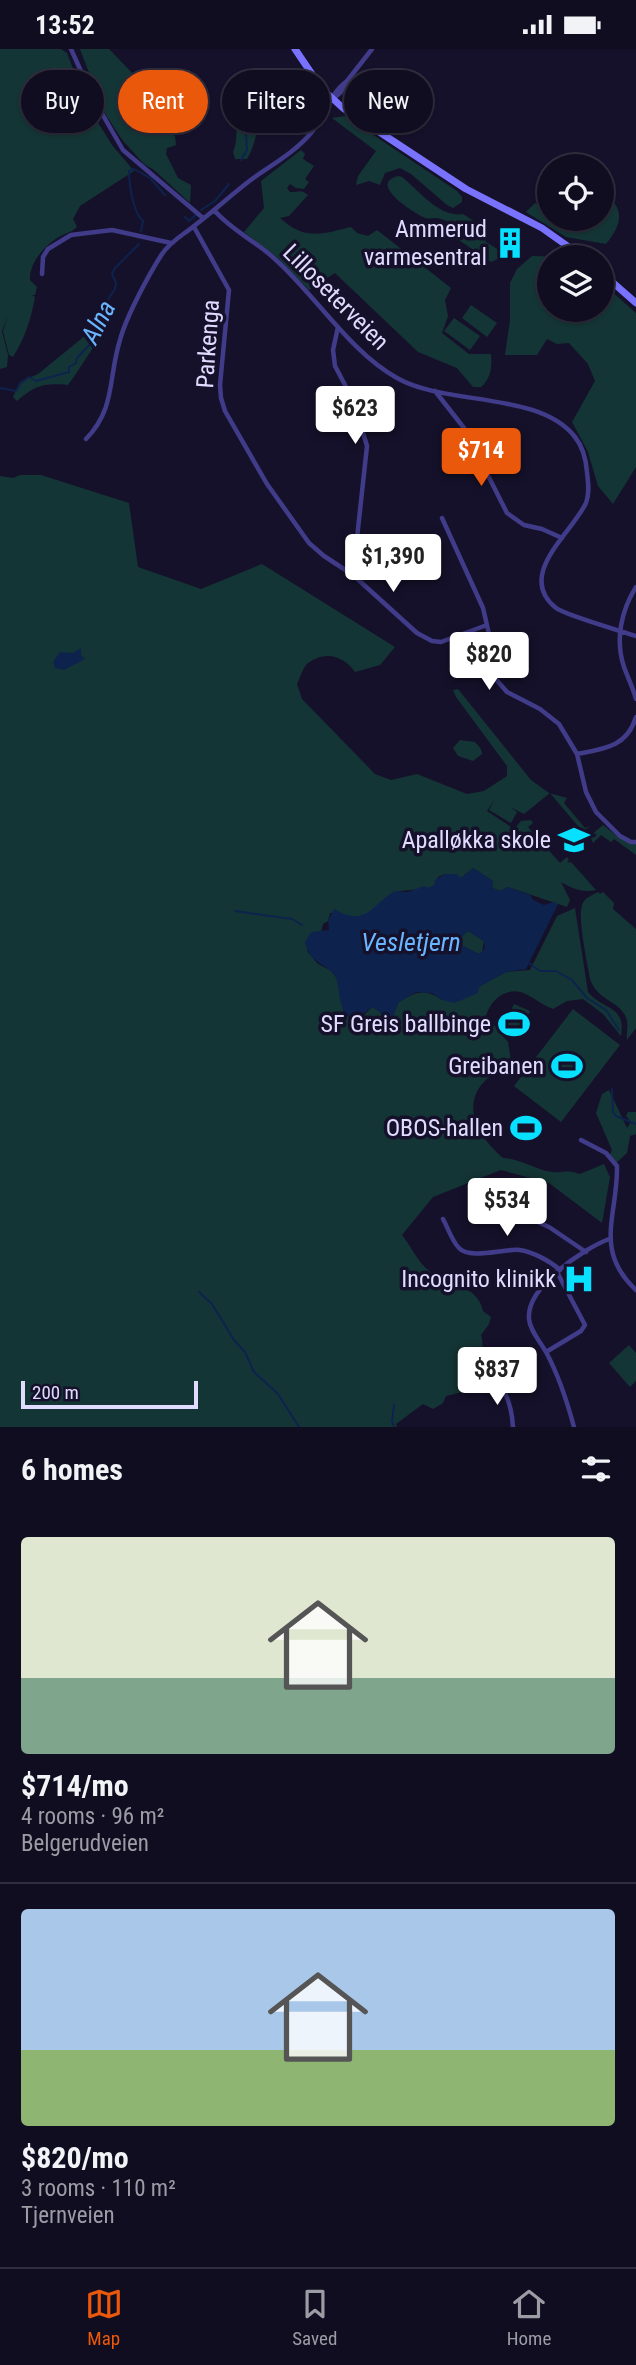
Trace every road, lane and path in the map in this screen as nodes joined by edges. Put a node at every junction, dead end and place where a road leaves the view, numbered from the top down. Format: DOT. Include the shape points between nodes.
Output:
graph roads {
  1 [pos="71,49"];
  2 [pos="295,49"];
  3 [pos="372,49"];
  4 [pos="334,96"];
  5 [pos="214,210"];
  6 [pos="203,218"];
  7 [pos="194,227"];
  8 [pos="171,243"];
  9 [pos="566,245"];
  10 [pos="42,275"];
  11 [pos="614,284"];
  12 [pos="636,303"];
  13 [pos="338,326"];
  14 [pos="434,391"];
  15 [pos="86,439"];
  16 [pos="442,518"];
  17 [pos="562,538"];
  18 [pos="353,575"];
  19 [pos="636,587"];
  20 [pos="487,625"];
  21 [pos="620,630"];
  22 [pos="636,636"];
  23 [pos="636,699"];
  24 [pos="636,717"];
  25 [pos="577,754"];
  26 [pos="636,842"];
  27 [pos="581,1140"];
  28 [pos="524,1194"];
  29 [pos="443,1219"];
  30 [pos="609,1239"];
  31 [pos="586,1252"];
  32 [pos="559,1271"];
  33 [pos="636,1290"];
  34 [pos="546,1352"];
  35 [pos="496,1381"];
  36 [pos="513,1427"];
  37 [pos="574,1427"];
  1 -- 6 [label="street" via="123,151"];
  2 -- 4 [label="street"];
  3 -- 4 [label="street"];
  4 -- 5 [label="street" via="298,146"];
  4 -- 9 [label="street" via="466,189 535,223"];
  5 -- 6 [label="street"];
  5 -- 13 [label="street, Lilloseterveien" via="275,258"];
  6 -- 7 [label="street"];
  7 -- 8 [label="street"];
  7 -- 18 [label="street, Parkenga" via="229,290 220,384 225,411 302,534"];
  8 -- 10 [label="street" via="112,230 71,235 48,249"];
  8 -- 15 [label="street" via="121,336 100,425"];
  11 -- 12 [label="street"];
  13 -- 14 [label="street, Lilloseterveien" via="385,371"];
  13 -- 18 [label="street" via="335,366 353,400 368,446"];
  14 -- 17 [label="street" via="464,428 508,513 524,525"];
  14 -- 17 [label="street, Lilloseterveien" via="530,410 559,422 574,436 585,456 589,489 587,501"];
  16 -- 20 [label="street"];
  17 -- 21 [label="street, Lilloseterveien" via="543,569 546,593 564,612"];
  18 -- 20 [label="street, Parkenga" via="432,641 444,642"];
  19 -- 21 [label="street" via="625,606"];
  20 -- 25 [label="street" via="490,664 497,682 554,719"];
  21 -- 22 [label="street, Lilloseterveien"];
  21 -- 23 [label="street" via="621,653"];
  24 -- 25 [label="street" via="628,735 616,744"];
  25 -- 26 [label="street" via="596,812 620,837"];
  27 -- 30 [label="street" via="610,1156 617,1166"];
  28 -- 31 [label="street" via="520,1214"];
  29 -- 32 [label="street" via="464,1251 519,1250 548,1261"];
  30 -- 31 [label="street"];
  30 -- 33 [label="street" via="614,1262"];
  31 -- 32 [label="street"];
  32 -- 34 [label="street" via="539,1290 530,1307 533,1331"];
  32 -- 34 [label="street" via="585,1325"];
  34 -- 37 [label="street"];
  35 -- 36 [label="street" via="509,1403"];
}
